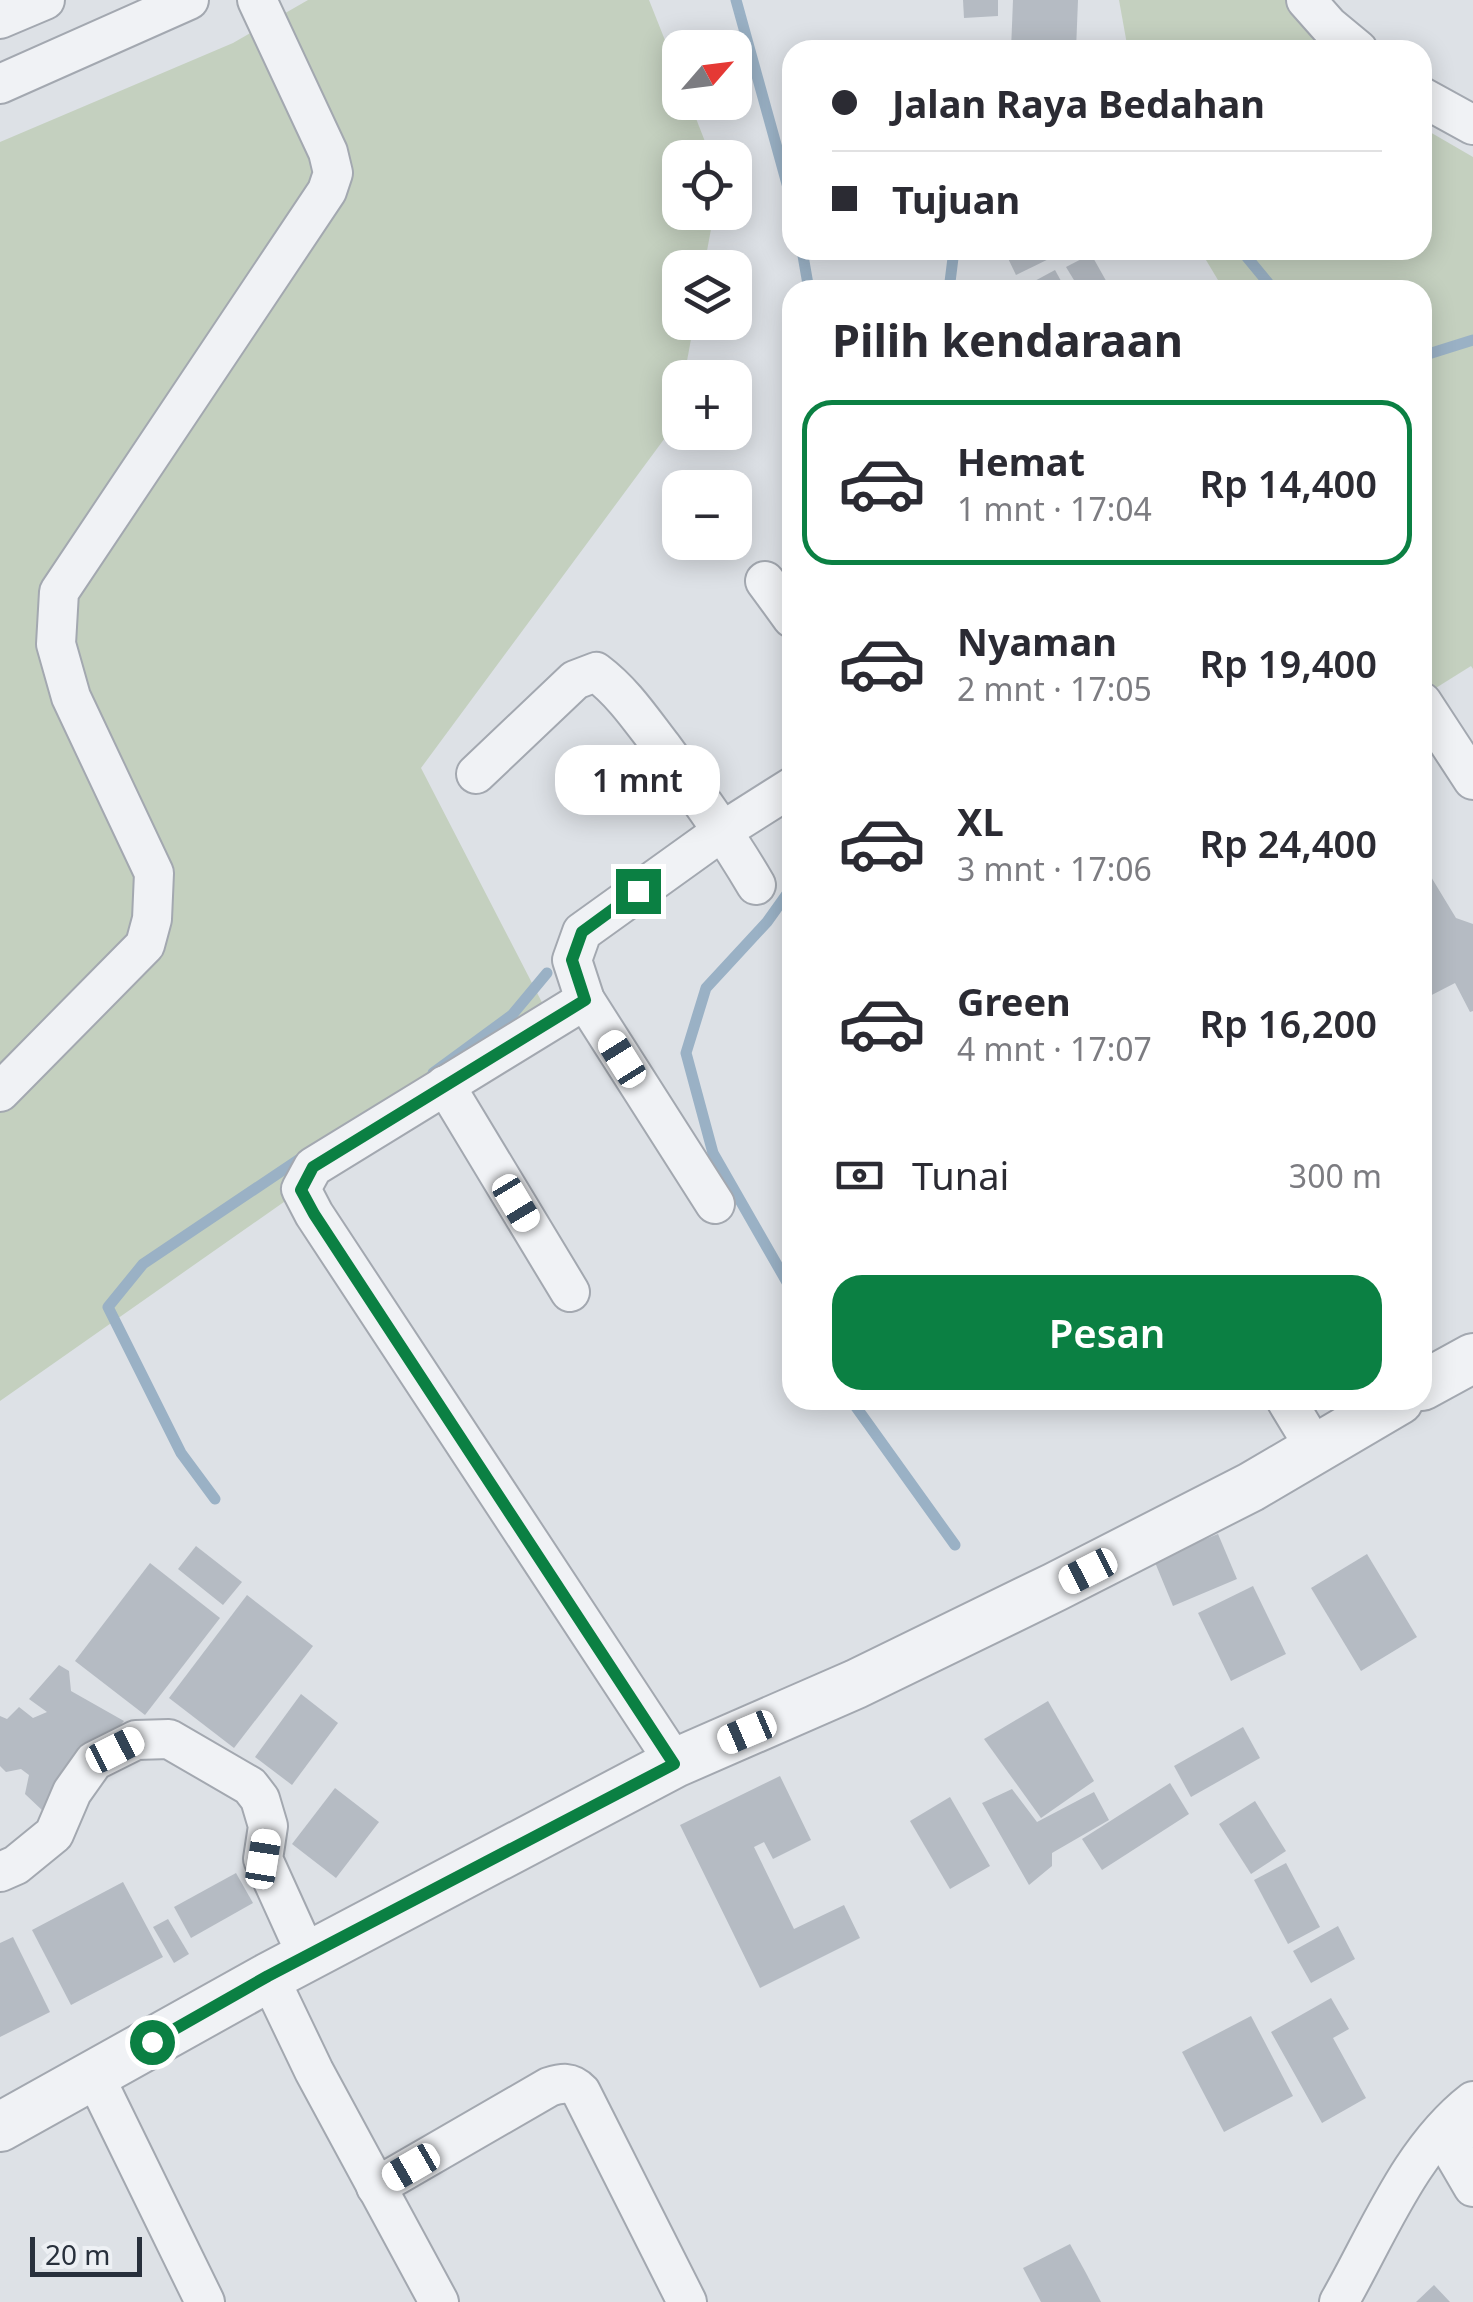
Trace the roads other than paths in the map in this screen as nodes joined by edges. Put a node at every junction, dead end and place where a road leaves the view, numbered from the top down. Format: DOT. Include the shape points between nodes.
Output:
graph roads {
  1 [pos="45,0"];
  2 [pos="189,0"];
  3 [pos="258,0"];
  4 [pos="1306,0"];
  5 [pos="0,19"];
  6 [pos="1346,40"];
  7 [pos="0,84"];
  8 [pos="1432,102"];
  9 [pos="1473,125"];
  10 [pos="765,581"];
  11 [pos="782,604"];
  12 [pos="1432,717"];
  13 [pos="476,774"];
  14 [pos="1473,780"];
  15 [pos="782,793"];
  16 [pos="724,830"];
  17 [pos="756,885"];
  18 [pos="585,1000"];
  19 [pos="445,1085"];
  20 [pos="0,1092"];
  21 [pos="714,1204"];
  22 [pos="570,1292"];
  23 [pos="1473,1358"];
  24 [pos="1432,1381"];
  25 [pos="1292,1410"];
  26 [pos="1381,1410"];
  27 [pos="1315,1448"];
  28 [pos="674,1764"];
  29 [pos="5,1860"];
  30 [pos="288,1966"];
  31 [pos="94,2076"];
  32 [pos="1473,2101"];
  33 [pos="1473,2124"];
  34 [pos="0,2127"];
  35 [pos="376,2186"];
  36 [pos="1473,2187"];
  37 [pos="206,2302"];
  38 [pos="440,2302"];
  39 [pos="687,2302"];
  40 [pos="1339,2302"];
  1 -- 5 [label="street"];
  2 -- 7 [label="street"];
  3 -- 20 [label="street" via="333,173 59,592 56,644 72,697 154,873 152,919 145,945"];
  4 -- 6 [label="street"];
  8 -- 9 [label="street"];
  10 -- 11 [label="street"];
  12 -- 14 [label="street"];
  13 -- 16 [label="street" via="575,680 596,672 617,688"];
  15 -- 16 [label="street"];
  16 -- 17 [label="street"];
  16 -- 18 [label="street" via="582,932 572,960"];
  18 -- 19 [label="street"];
  18 -- 21 [label="street"];
  19 -- 22 [label="street"];
  19 -- 28 [label="street" via="313,1167 301,1190"];
  23 -- 24 [label="street"];
  25 -- 27 [label="street"];
  26 -- 27 [label="street"];
  27 -- 28 [label="street" via="1055,1588"];
  28 -- 30 [label="street"];
  29 -- 30 [label="street" via="54,1834 94,1761 136,1740 168,1739 250,1786 260,1799 268,1826 263,1859"];
  30 -- 31 [label="street"];
  30 -- 35 [label="street" via="314,2072"];
  31 -- 34 [label="street"];
  31 -- 37 [label="street"];
  32 -- 40 [label="street" via="1434,2140"];
  33 -- 36 [label="street" via="1452,2151"];
  35 -- 38 [label="street"];
  35 -- 39 [label="street" via="549,2088 575,2085"];
}
